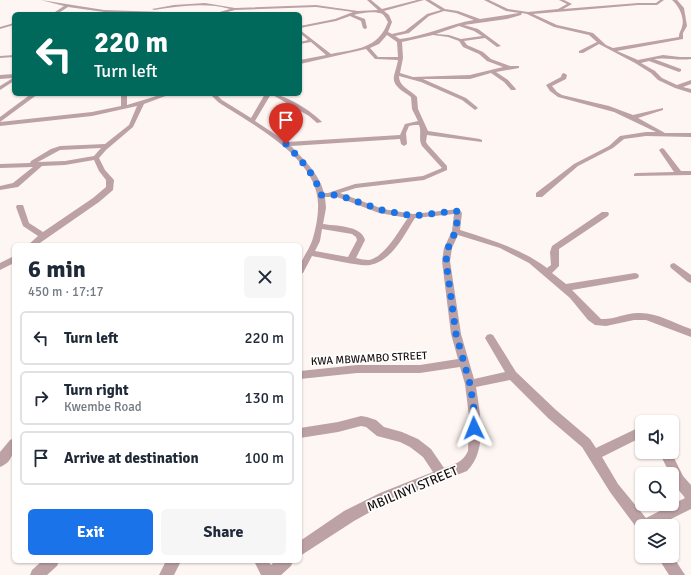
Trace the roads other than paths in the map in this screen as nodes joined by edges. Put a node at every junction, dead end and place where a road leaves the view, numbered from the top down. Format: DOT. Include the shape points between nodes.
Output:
graph roads {
  1 [pos="44,0"];
  2 [pos="369,0"];
  3 [pos="422,0"];
  4 [pos="427,0"];
  5 [pos="486,0"];
  6 [pos="561,0"];
  7 [pos="662,0"];
  8 [pos="674,0"];
  9 [pos="58,1"];
  10 [pos="568,1"];
  11 [pos="209,2"];
  12 [pos="67,6"];
  13 [pos="235,9"];
  14 [pos="444,10"];
  15 [pos="558,10"];
  16 [pos="381,11"];
  17 [pos="57,12"];
  18 [pos="103,12"];
  19 [pos="145,12"];
  20 [pos="222,12"];
  21 [pos="358,12"];
  22 [pos="522,12"];
  23 [pos="528,13"];
  24 [pos="350,15"];
  25 [pos="480,21"];
  26 [pos="12,25"];
  27 [pos="459,25"];
  28 [pos="685,26"];
  29 [pos="302,27"];
  30 [pos="691,27"];
  31 [pos="0,28"];
  32 [pos="365,28"];
  33 [pos="302,33"];
  34 [pos="389,34"];
  35 [pos="434,34"];
  36 [pos="485,37"];
  37 [pos="461,40"];
  38 [pos="311,41"];
  39 [pos="399,41"];
  40 [pos="600,42"];
  41 [pos="302,43"];
  42 [pos="499,46"];
  43 [pos="366,48"];
  44 [pos="612,50"];
  45 [pos="581,52"];
  46 [pos="328,55"];
  47 [pos="12,56"];
  48 [pos="0,57"];
  49 [pos="691,58"];
  50 [pos="399,59"];
  51 [pos="649,59"];
  52 [pos="302,62"];
  53 [pos="637,62"];
  54 [pos="517,67"];
  55 [pos="510,69"];
  56 [pos="679,70"];
  57 [pos="491,71"];
  58 [pos="397,74"];
  59 [pos="564,75"];
  60 [pos="0,77"];
  61 [pos="12,77"];
  62 [pos="414,78"];
  63 [pos="12,79"];
  64 [pos="691,82"];
  65 [pos="677,87"];
  66 [pos="0,88"];
  67 [pos="513,89"];
  68 [pos="691,91"];
  69 [pos="32,96"];
  70 [pos="124,96"];
  71 [pos="162,96"];
  72 [pos="215,96"];
  73 [pos="267,96"];
  74 [pos="278,96"];
  75 [pos="142,103"];
  76 [pos="124,106"];
  77 [pos="475,108"];
  78 [pos="660,110"];
  79 [pos="633,117"];
  80 [pos="0,120"];
  81 [pos="252,122"];
  82 [pos="319,122"];
  83 [pos="0,124"];
  84 [pos="423,126"];
  85 [pos="663,134"];
  86 [pos="691,135"];
  87 [pos="402,137"];
  88 [pos="480,141"];
  89 [pos="286,144"];
  90 [pos="404,144"];
  91 [pos="108,146"];
  92 [pos="662,150"];
  93 [pos="96,158"];
  94 [pos="40,164"];
  95 [pos="26,165"];
  96 [pos="0,166"];
  97 [pos="691,173"];
  98 [pos="679,174"];
  99 [pos="636,175"];
  100 [pos="0,188"];
  101 [pos="329,194"];
  102 [pos="321,195"];
  103 [pos="539,195"];
  104 [pos="20,207"];
  105 [pos="605,214"];
  106 [pos="413,216"];
  107 [pos="319,226"];
  108 [pos="456,230"];
  109 [pos="43,236"];
  110 [pos="34,243"];
  111 [pos="310,253"];
  112 [pos="12,260"];
  113 [pos="351,260"];
  114 [pos="674,266"];
  115 [pos="0,267"];
  116 [pos="302,267"];
  117 [pos="546,273"];
  118 [pos="635,276"];
  119 [pos="691,280"];
  120 [pos="565,288"];
  121 [pos="691,333"];
  122 [pos="490,338"];
  123 [pos="463,362"];
  124 [pos="302,375"];
  125 [pos="512,375"];
  126 [pos="470,384"];
  127 [pos="302,433"];
  128 [pos="635,435"];
  129 [pos="12,446"];
  130 [pos="594,455"];
  131 [pos="668,459"];
  132 [pos="0,461"];
  133 [pos="442,475"];
  134 [pos="691,495"];
  135 [pos="691,502"];
  136 [pos="638,519"];
  137 [pos="656,519"];
  138 [pos="302,548"];
  139 [pos="50,563"];
  140 [pos="173,563"];
  141 [pos="262,563"];
  142 [pos="284,563"];
  143 [pos="669,563"];
  144 [pos="37,575"];
  145 [pos="166,575"];
  146 [pos="269,575"];
  147 [pos="678,575"];
  1 -- 9 [label="street"];
  2 -- 16 [label="street"];
  3 -- 16 [label="street"];
  4 -- 14 [label="street"];
  5 -- 22 [label="street" via="507,10"];
  6 -- 10 [label="street"];
  7 -- 15 [label="street" via="655,5"];
  8 -- 28 [label="street" via="682,6"];
  9 -- 12 [label="street"];
  10 -- 15 [label="street" via="570,4"];
  11 -- 13 [label="street"];
  11 -- 19 [label="street" via="187,3"];
  12 -- 17 [label="street"];
  12 -- 18 [label="street"];
  13 -- 20 [label="street"];
  13 -- 21 [label="street" via="322,6"];
  14 -- 25 [label="street"];
  14 -- 34 [label="street" via="428,15 407,32"];
  15 -- 23 [label="street"];
  16 -- 21 [label="street"];
  16 -- 34 [label="street" via="390,22"];
  21 -- 24 [label="street"];
  22 -- 23 [label="street"];
  22 -- 25 [label="street"];
  23 -- 40 [label="street" via="556,26 590,34"];
  24 -- 29 [label="street"];
  24 -- 32 [label="street" via="363,20"];
  25 -- 27 [label="street"];
  26 -- 31 [label="street"];
  27 -- 35 [label="street"];
  27 -- 36 [label="street" via="476,30"];
  28 -- 30 [label="street"];
  28 -- 44 [label="street" via="681,33 682,38 679,39"];
  33 -- 38 [label="street"];
  34 -- 39 [label="street"];
  34 -- 43 [label="street"];
  35 -- 37 [label="street"];
  35 -- 39 [label="street"];
  36 -- 37 [label="street"];
  36 -- 42 [label="street"];
  37 -- 55 [label="street" via="465,46"];
  38 -- 41 [label="street"];
  38 -- 46 [label="street"];
  39 -- 50 [label="street"];
  40 -- 44 [label="street"];
  40 -- 45 [label="street"];
  43 -- 46 [label="street"];
  43 -- 50 [label="street" via="377,58"];
  44 -- 53 [label="street"];
  46 -- 52 [label="street"];
  47 -- 48 [label="street"];
  49 -- 51 [label="street" via="663,56"];
  50 -- 58 [label="street"];
  51 -- 53 [label="street"];
  51 -- 56 [label="street"];
  53 -- 65 [label="street"];
  54 -- 55 [label="street"];
  55 -- 57 [label="street"];
  57 -- 62 [label="street" via="470,77"];
  57 -- 67 [label="street"];
  58 -- 62 [label="street"];
  58 -- 84 [label="street" via="397,83 414,97 415,109"];
  59 -- 79 [label="street" via="564,78 549,85 550,89 567,98 600,105"];
  60 -- 61 [label="street"];
  62 -- 77 [label="street" via="464,99"];
  63 -- 66 [label="street"];
  64 -- 65 [label="street"];
  65 -- 68 [label="street"];
  69 -- 80 [label="street"];
  70 -- 76 [label="street"];
  71 -- 75 [label="street"];
  72 -- 81 [label="street"];
  73 -- 81 [label="street"];
  74 -- 82 [label="street"];
  75 -- 76 [label="street"];
  75 -- 91 [label="street" via="132,125"];
  76 -- 83 [label="street" via="92,114"];
  78 -- 79 [label="street"];
  79 -- 85 [label="street"];
  81 -- 89 [label="street"];
  84 -- 87 [label="street" via="412,123 407,125"];
  84 -- 88 [label="street" via="429,135"];
  84 -- 101 [label="street" via="425,146 445,169 424,178 355,186"];
  85 -- 86 [label="street"];
  85 -- 103 [label="street" via="622,137 576,165"];
  87 -- 89 [label="street"];
  87 -- 90 [label="street"];
  89 -- 102 [label="street" via="311,172"];
  91 -- 93 [label="street"];
  91 -- 95 [label="street" via="60,148 53,150 43,159"];
  92 -- 98 [label="street"];
  93 -- 94 [label="street"];
  93 -- 109 [label="street" via="110,180 110,188"];
  94 -- 95 [label="street"];
  94 -- 100 [label="street" via="15,185"];
  95 -- 96 [label="street"];
  97 -- 98 [label="street"];
  98 -- 99 [label="street"];
  101 -- 102 [label="street"];
  101 -- 106 [label="street" via="382,210"];
  102 -- 107 [label="street"];
  104 -- 109 [label="street" via="26,224"];
  105 -- 117 [label="street" via="555,248 555,266"];
  106 -- 108 [label="street, MBILINYI STREET" via="456,211"];
  106 -- 113 [label="street" via="380,259 368,263"];
  107 -- 111 [label="street"];
  107 -- 113 [label="street" via="354,232 360,236"];
  108 -- 117 [label="street" via="518,253"];
  108 -- 123 [label="street, MBILINYI STREET" via="448,248 446,261 456,334"];
  109 -- 110 [label="street"];
  111 -- 113 [label="street"];
  111 -- 116 [label="street"];
  112 -- 115 [label="street"];
  114 -- 119 [label="street"];
  117 -- 120 [label="street"];
  118 -- 120 [label="street" via="588,282"];
  120 -- 121 [label="street" via="578,298 593,319 599,323 640,316"];
  122 -- 125 [label="street"];
  123 -- 124 [label="street, KWA MBWAMBO STREET" via="420,369 356,369"];
  123 -- 126 [label="street, MBILINYI STREET"];
  125 -- 126 [label="street"];
  125 -- 130 [label="street" via="586,443"];
  126 -- 133 [label="street, MBILINYI STREET" via="475,416 474,451 463,467"];
  127 -- 133 [label="street" via="367,422 381,432 414,443 427,453"];
  128 -- 130 [label="street"];
  129 -- 132 [label="street"];
  130 -- 136 [label="street" via="614,488"];
  131 -- 134 [label="street" via="679,480"];
  133 -- 138 [label="street, MBILINYI STREET" via="384,497 349,516"];
  135 -- 137 [label="street"];
  139 -- 144 [label="street"];
  140 -- 145 [label="street"];
  141 -- 146 [label="street"];
  142 -- 146 [label="street"];
  143 -- 147 [label="street"];
}
